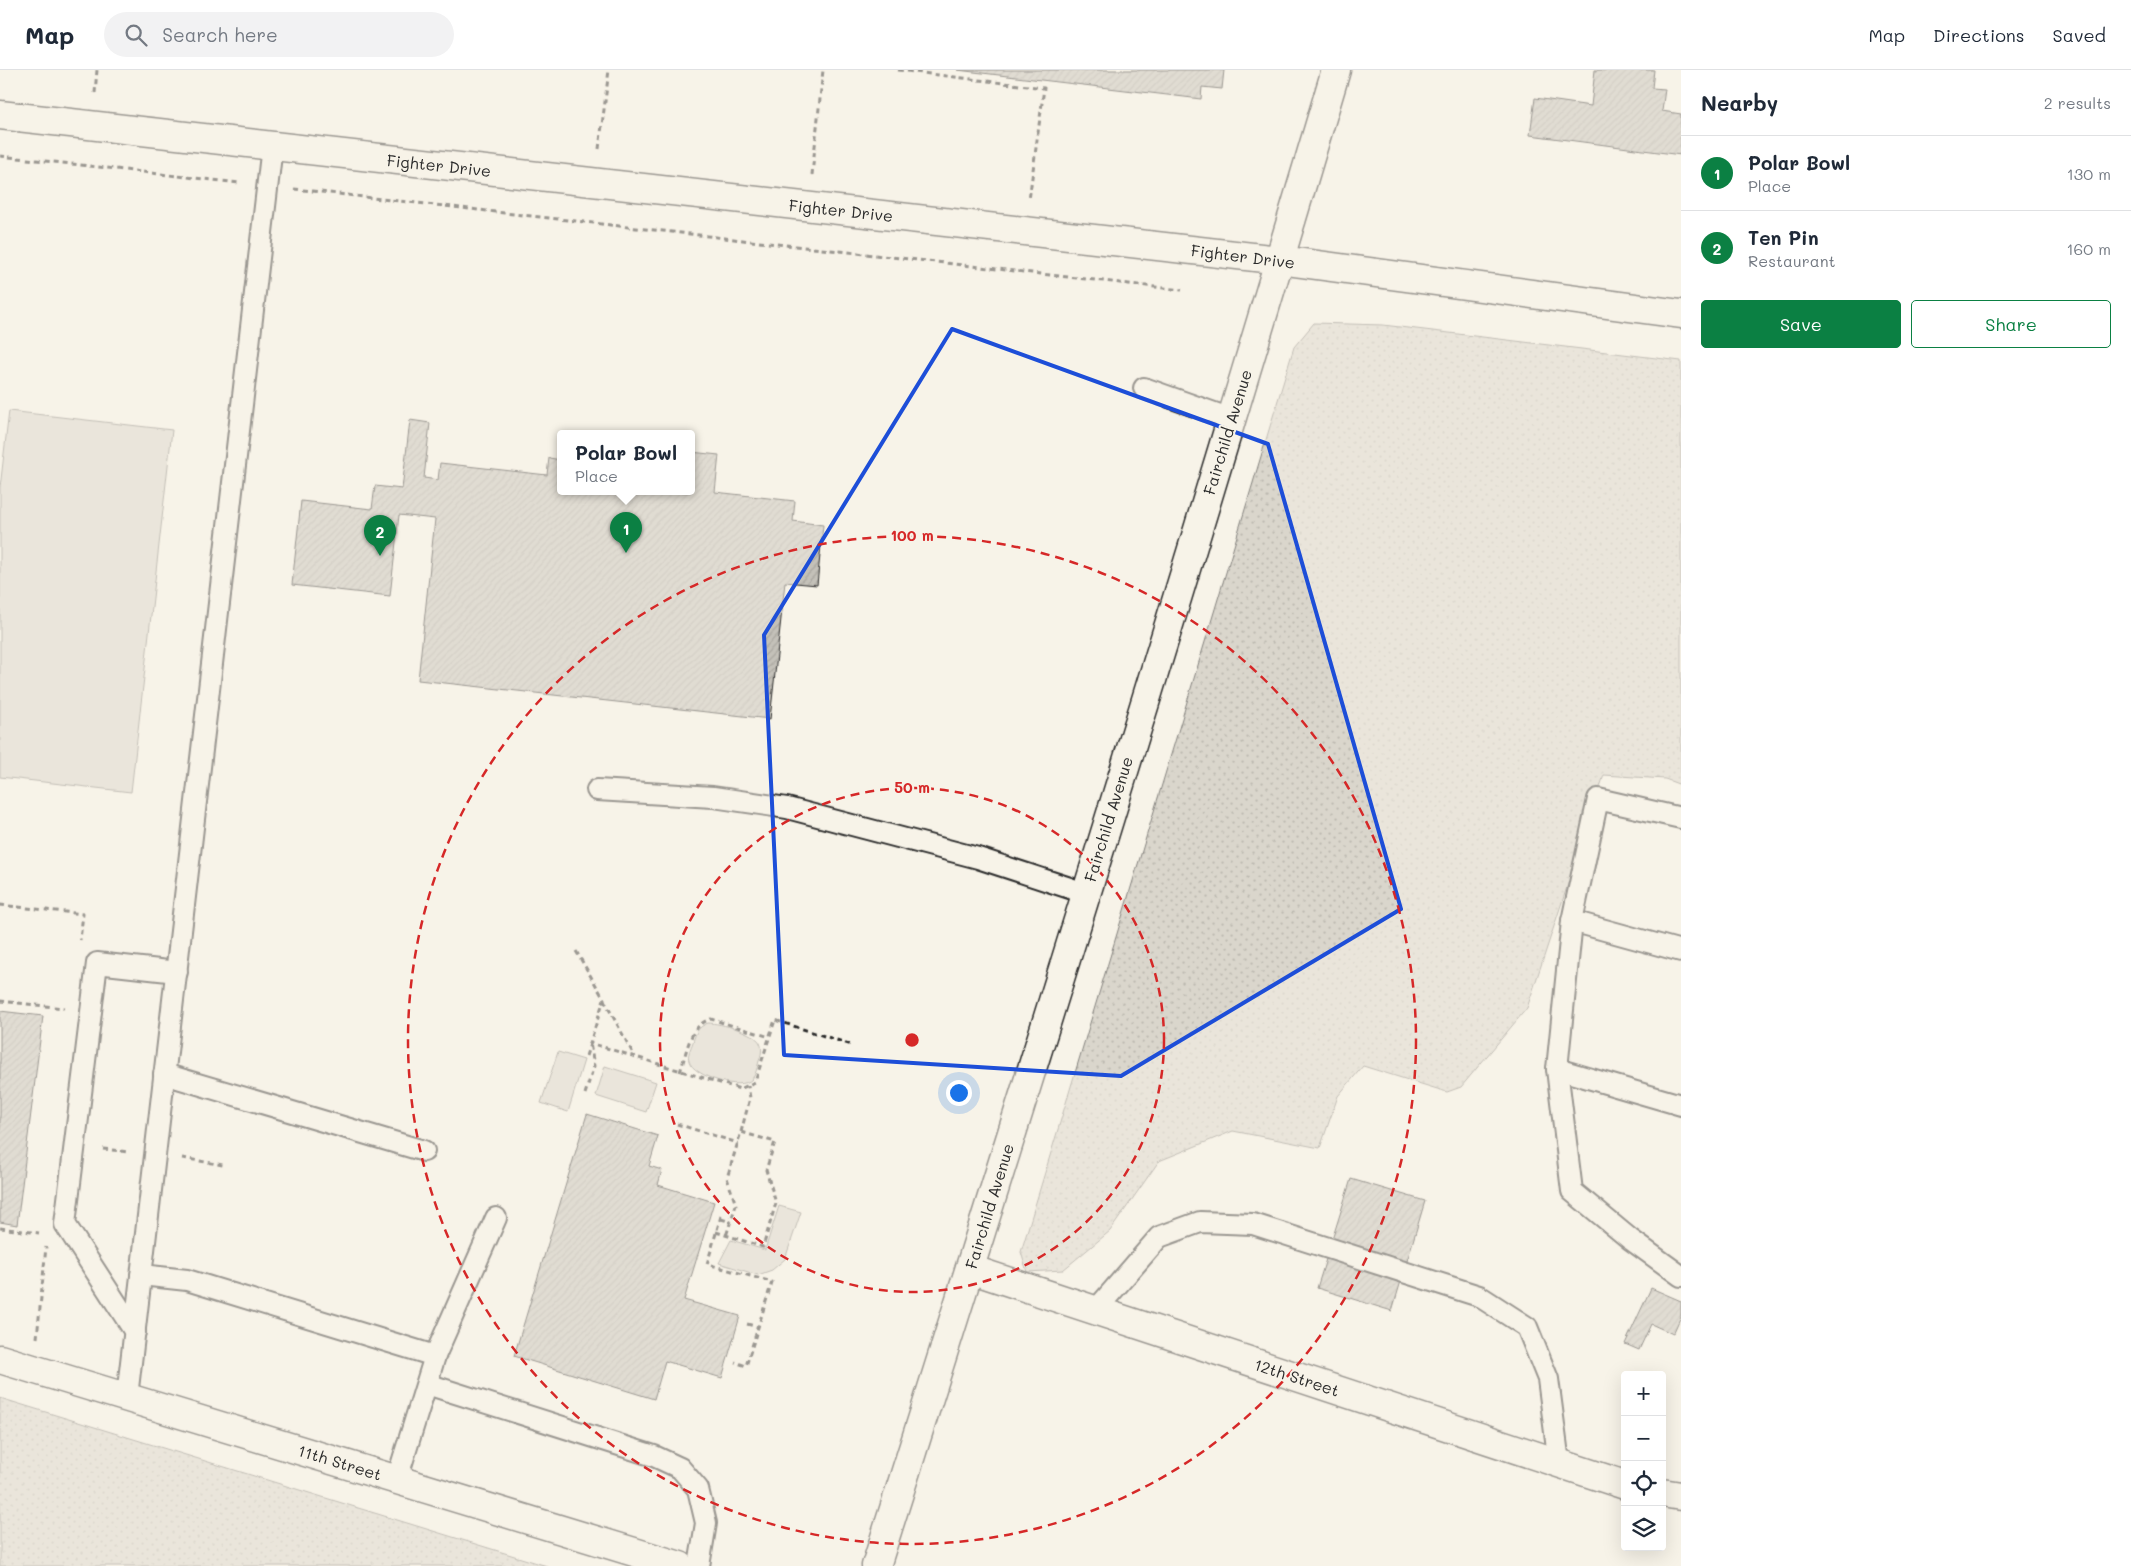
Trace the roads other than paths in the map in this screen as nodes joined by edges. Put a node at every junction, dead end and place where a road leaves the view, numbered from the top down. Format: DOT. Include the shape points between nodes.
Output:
graph roads {
  1 [pos="1336,70"];
  2 [pos="0,115"];
  3 [pos="272,146"];
  4 [pos="1280,260"];
  5 [pos="1681,314"];
  6 [pos="1144,388"];
  7 [pos="1231,419"];
  8 [pos="598,790"];
  9 [pos="1681,818"];
  10 [pos="1085,893"];
  11 [pos="1572,921"];
  12 [pos="1681,951"];
  13 [pos="176,972"];
  14 [pos="1557,1069"];
  15 [pos="164,1074"];
  16 [pos="1681,1105"];
  17 [pos="424,1151"];
  18 [pos="496,1218"];
  19 [pos="970,1269"];
  20 [pos="141,1275"];
  21 [pos="1681,1276"];
  22 [pos="1095,1311"];
  23 [pos="135,1332"];
  24 [pos="435,1356"];
  25 [pos="0,1359"];
  26 [pos="426,1384"];
  27 [pos="127,1397"];
  28 [pos="1559,1463"];
  29 [pos="397,1479"];
  30 [pos="1621,1484"];
  31 [pos="1666,1494"];
  32 [pos="1681,1496"];
  33 [pos="680,1566"];
  34 [pos="699,1566"];
  35 [pos="876,1566"];
  1 -- 4 [label="street, Fairchild Avenue"];
  2 -- 3 [label="street, Fighter Drive"];
  3 -- 4 [label="street, Fighter Drive"];
  3 -- 13 [label="lane"];
  4 -- 5 [label="street, Fighter Drive"];
  4 -- 7 [label="street, Fairchild Avenue"];
  6 -- 7 [label="lane"];
  7 -- 10 [label="street, Fairchild Avenue"];
  8 -- 10 [label="lane" via="713,797 787,808 978,858"];
  9 -- 11 [label="lane" via="1598,799"];
  10 -- 19 [label="street, Fairchild Avenue"];
  11 -- 12 [label="lane"];
  11 -- 14 [label="lane"];
  13 -- 15 [label="lane"];
  13 -- 23 [label="lane" via="97,963 65,1224"];
  14 -- 16 [label="lane"];
  14 -- 21 [label="lane" via="1572,1191"];
  15 -- 17 [label="lane"];
  15 -- 20 [label="lane"];
  18 -- 24 [label="lane"];
  19 -- 22 [label="street, 12th Street"];
  19 -- 35 [label="street, Fairchild Avenue"];
  20 -- 23 [label="lane"];
  20 -- 24 [label="lane" via="187,1280"];
  22 -- 28 [label="street, 12th Street"];
  22 -- 28 [label="lane" via="1159,1237 1200,1222 1253,1224 1479,1296 1527,1328 1548,1379"];
  23 -- 27 [label="lane"];
  24 -- 26 [label="lane"];
  25 -- 27 [label="street, 11th Street"];
  26 -- 29 [label="lane"];
  26 -- 34 [label="lane" via="654,1456 680,1468 698,1489 706,1523"];
  27 -- 29 [label="street, 11th Street"];
  28 -- 30 [label="street, 12th Street"];
  29 -- 33 [label="street, 11th Street"];
  31 -- 32 [label="street"];
}
